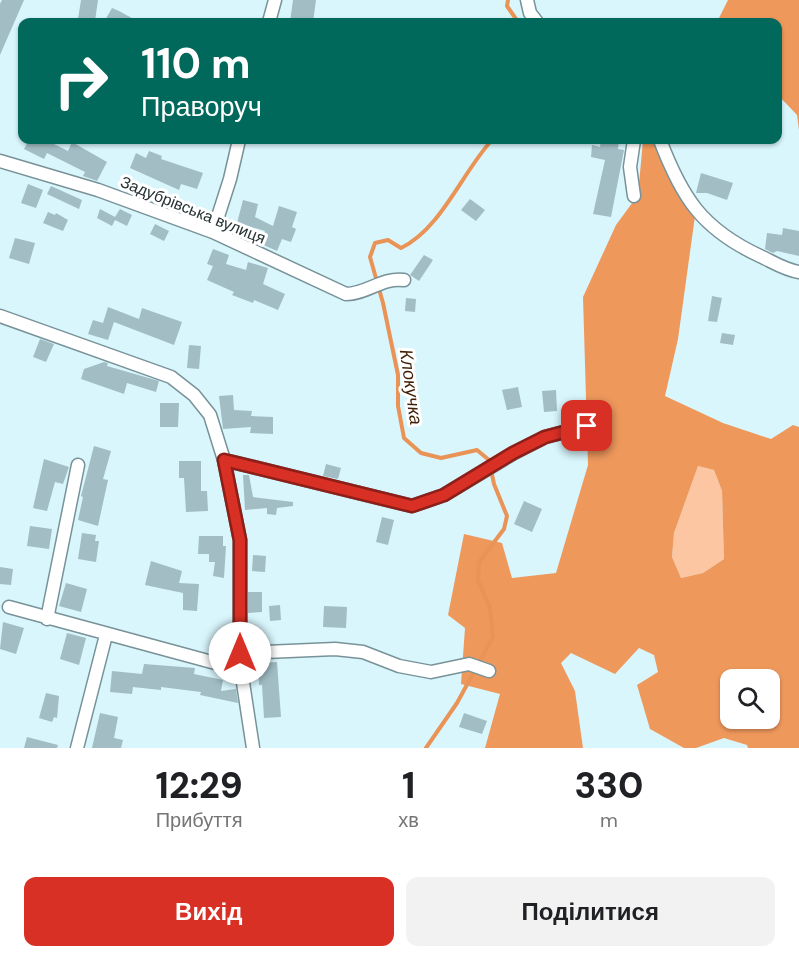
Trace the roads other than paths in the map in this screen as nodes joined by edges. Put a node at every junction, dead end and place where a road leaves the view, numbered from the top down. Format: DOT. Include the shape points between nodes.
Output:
graph roads {
  1 [pos="275,0"];
  2 [pos="527,0"];
  3 [pos="270,18"];
  4 [pos="534,18"];
  5 [pos="238,144"];
  6 [pos="633,144"];
  7 [pos="662,144"];
  8 [pos="0,161"];
  9 [pos="634,196"];
  10 [pos="213,232"];
  11 [pos="799,272"];
  12 [pos="404,280"];
  13 [pos="0,316"];
  14 [pos="587,426"];
  15 [pos="224,460"];
  16 [pos="78,465"];
  17 [pos="9,607"];
  18 [pos="46,619"];
  19 [pos="106,635"];
  20 [pos="240,658"];
  21 [pos="480,668"];
  22 [pos="77,748"];
  23 [pos="253,748"];
  1 -- 3 [label="street"];
  2 -- 4 [label="street"];
  5 -- 10 [label="street"];
  6 -- 9 [label="street" via="630,166"];
  7 -- 11 [label="street" via="680,186 702,219 739,246"];
  8 -- 10 [label="street, Задубрівська вулиця" via="98,190"];
  10 -- 12 [label="street, Задубрівська вулиця" via="346,294"];
  13 -- 15 [label="street" via="171,377 194,394 210,415"];
  14 -- 15 [label="street" via="545,437 444,495 412,506"];
  15 -- 20 [label="street" via="240,540"];
  16 -- 18 [label="street"];
  17 -- 18 [label="street"];
  18 -- 19 [label="street"];
  19 -- 20 [label="street" via="219,664"];
  19 -- 22 [label="street"];
  20 -- 21 [label="street" via="335,649 363,652 399,666 431,672"];
  20 -- 23 [label="street"];
}
